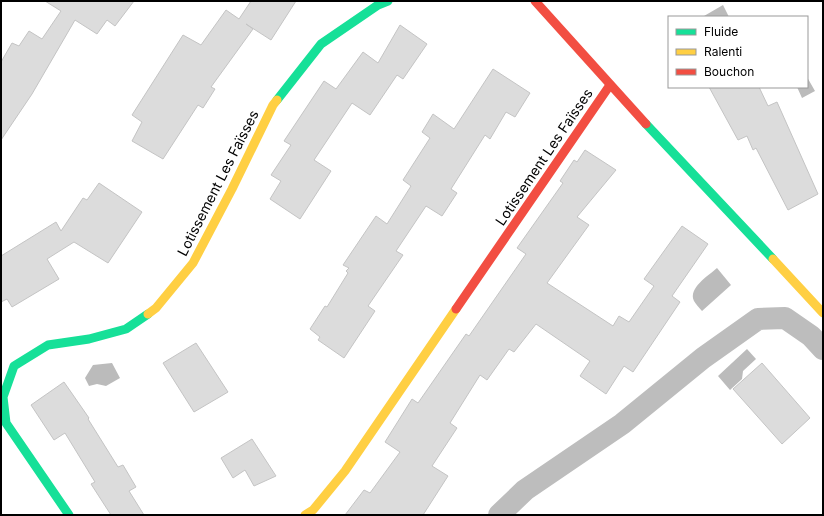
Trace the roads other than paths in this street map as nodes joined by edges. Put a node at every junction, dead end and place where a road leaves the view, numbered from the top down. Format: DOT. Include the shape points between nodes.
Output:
graph roads {
  1 [pos="388,1"];
  2 [pos="535,1"];
  3 [pos="610,85"];
  4 [pos="823,313"];
  5 [pos="823,349"];
  6 [pos="69,515"];
  7 [pos="304,515"];
  8 [pos="500,515"];
  1 -- 6 [label="street, Lotissement Les Faïsses" via="378,5 321,44 273,105 193,263 156,308 126,329 48,346 14,366 3,397 6,423"];
  2 -- 3 [label="street, Lotissement Les Faïsses"];
  3 -- 4 [label="street, Lotissement Les Faïsses"];
  3 -- 7 [label="street, Lotissement Les Faïsses" via="346,470 312,510"];
  5 -- 8 [label="street" via="811,336 785,318 758,319 703,358 622,424 525,490"];
}
